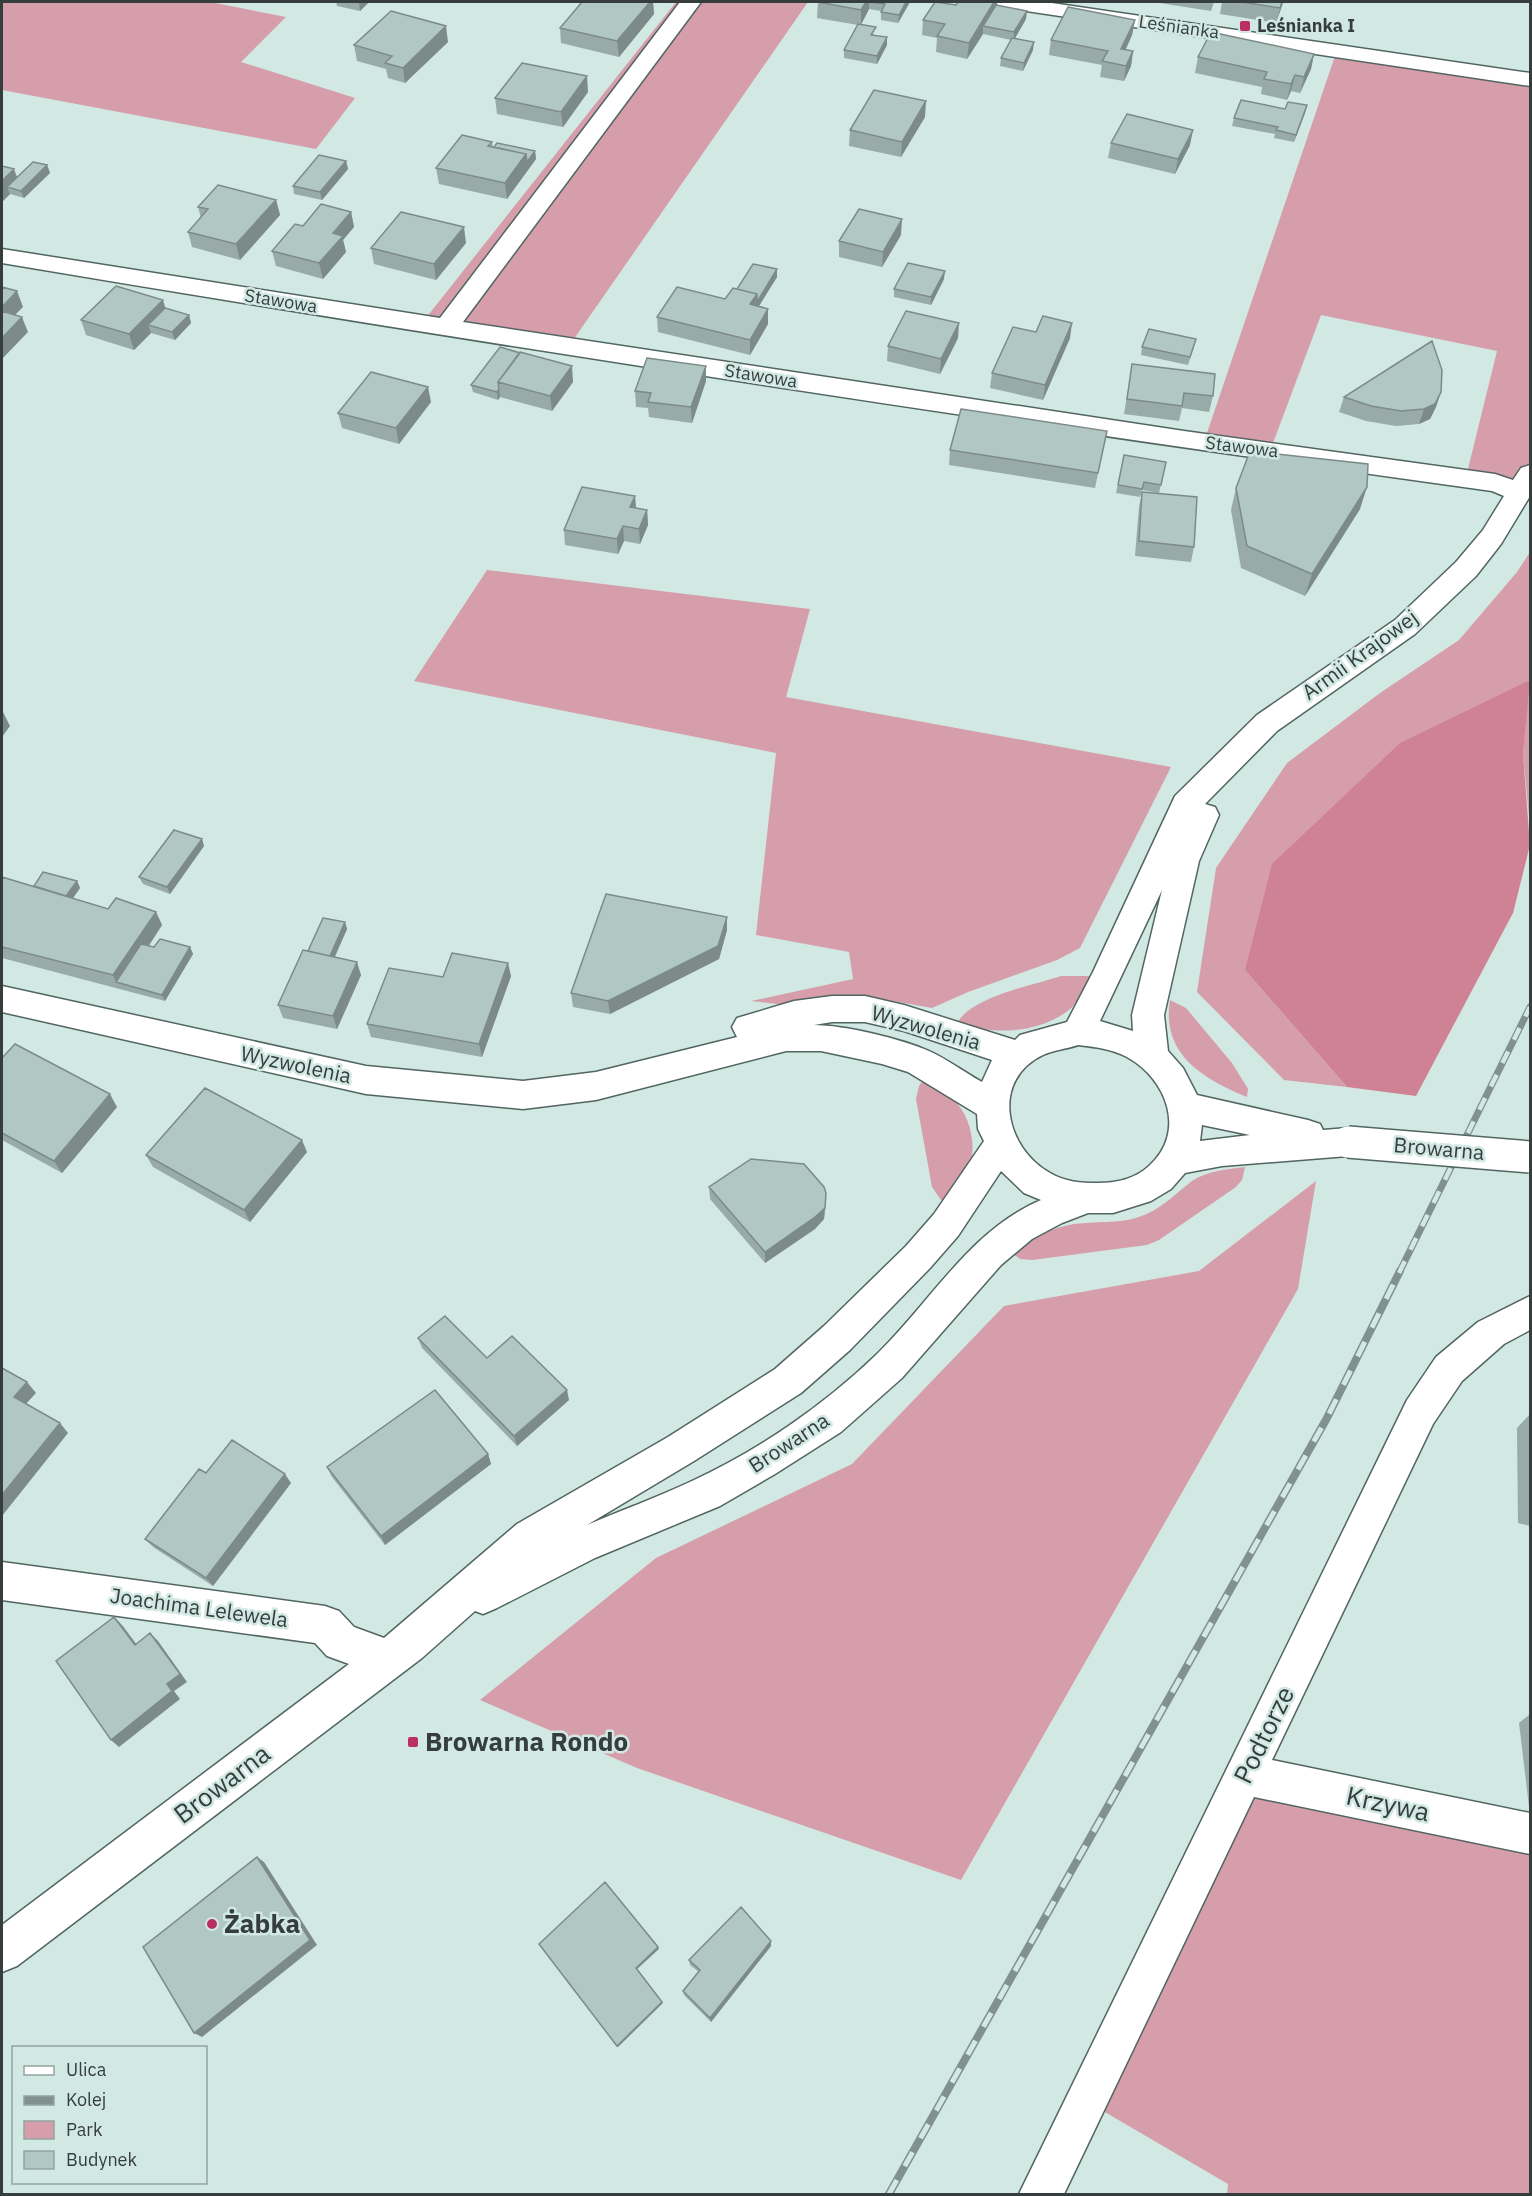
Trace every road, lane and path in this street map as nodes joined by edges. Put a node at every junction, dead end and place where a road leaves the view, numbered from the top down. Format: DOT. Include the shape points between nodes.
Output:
graph roads {
  1 [pos="690,2"];
  2 [pos="1006,2"];
  3 [pos="1530,80"];
  4 [pos="2,256"];
  5 [pos="446,327"];
  6 [pos="1525,483"];
  7 [pos="1222,768"];
  8 [pos="2,999"];
  9 [pos="1078,1032"];
  10 [pos="1016,1054"];
  11 [pos="1152,1057"];
  12 [pos="596,1086"];
  13 [pos="991,1105"];
  14 [pos="1186,1107"];
  15 [pos="1348,1142"];
  16 [pos="1000,1145"];
  17 [pos="1530,1157"];
  18 [pos="1178,1160"];
  19 [pos="1084,1199"];
  20 [pos="1530,1312"];
  21 [pos="2,1581"];
  22 [pos="441,1616"];
  23 [pos="388,1659"];
  24 [pos="1245,1774"];
  25 [pos="1530,1834"];
  26 [pos="2,1951"];
  27 [pos="1041,2194"];
  1 -- 5 [label="street"];
  2 -- 3 [label="street, Leśnianka"];
  4 -- 5 [label="street, Stawowa"];
  5 -- 6 [label="street, Stawowa" via="1184,440 1495,483"];
  6 -- 7 [label="street, Armii Krajowej" via="1492,537 1466,569 1405,627 1267,723"];
  7 -- 9 [label="street, Armii Krajowej" via="1186,804"];
  7 -- 11 [label="street, Armii Krajowej" via="1184,861 1173,902 1148,1015"];
  8 -- 12 [label="street, Wyzwolenia" via="366,1080 523,1095"];
  9 -- 10 [label="street" via="1045,1038"];
  9 -- 11 [label="street" via="1113,1037"];
  10 -- 12 [label="street, Wyzwolenia" via="904,1018 865,1009 832,1009 794,1014 713,1036"];
  10 -- 13 [label="street" via="997,1078"];
  11 -- 14 [label="street" via="1179,1088"];
  12 -- 13 [label="street, Wyzwolenia" via="786,1038 821,1038 918,1061"];
  13 -- 16 [label="street"];
  14 -- 15 [label="street, Browarna"];
  14 -- 18 [label="street" via="1187,1134"];
  15 -- 17 [label="street, Browarna, bridge"];
  15 -- 18 [label="street, Browarna" via="1232,1151"];
  16 -- 19 [label="street" via="1014,1165 1034,1181 1058,1193"];
  16 -- 22 [label="street, Browarna" via="946,1225 918,1257 788,1381 530,1537"];
  18 -- 19 [label="street" via="1162,1178 1140,1191 1113,1198"];
  19 -- 22 [label="street, Browarna" via="1020,1228 989,1254 889,1366 828,1420 707,1493 582,1545"];
  20 -- 24 [label="street, Podtorze" via="1491,1333 1449,1369 1420,1412"];
  21 -- 23 [label="street, Joachima Lelewela" via="325,1625 341,1642"];
  22 -- 23 [label="street, Browarna"];
  23 -- 26 [label="street, Browarna"];
  24 -- 25 [label="street, Krzywa"];
  24 -- 27 [label="street, Podtorze"];
}
